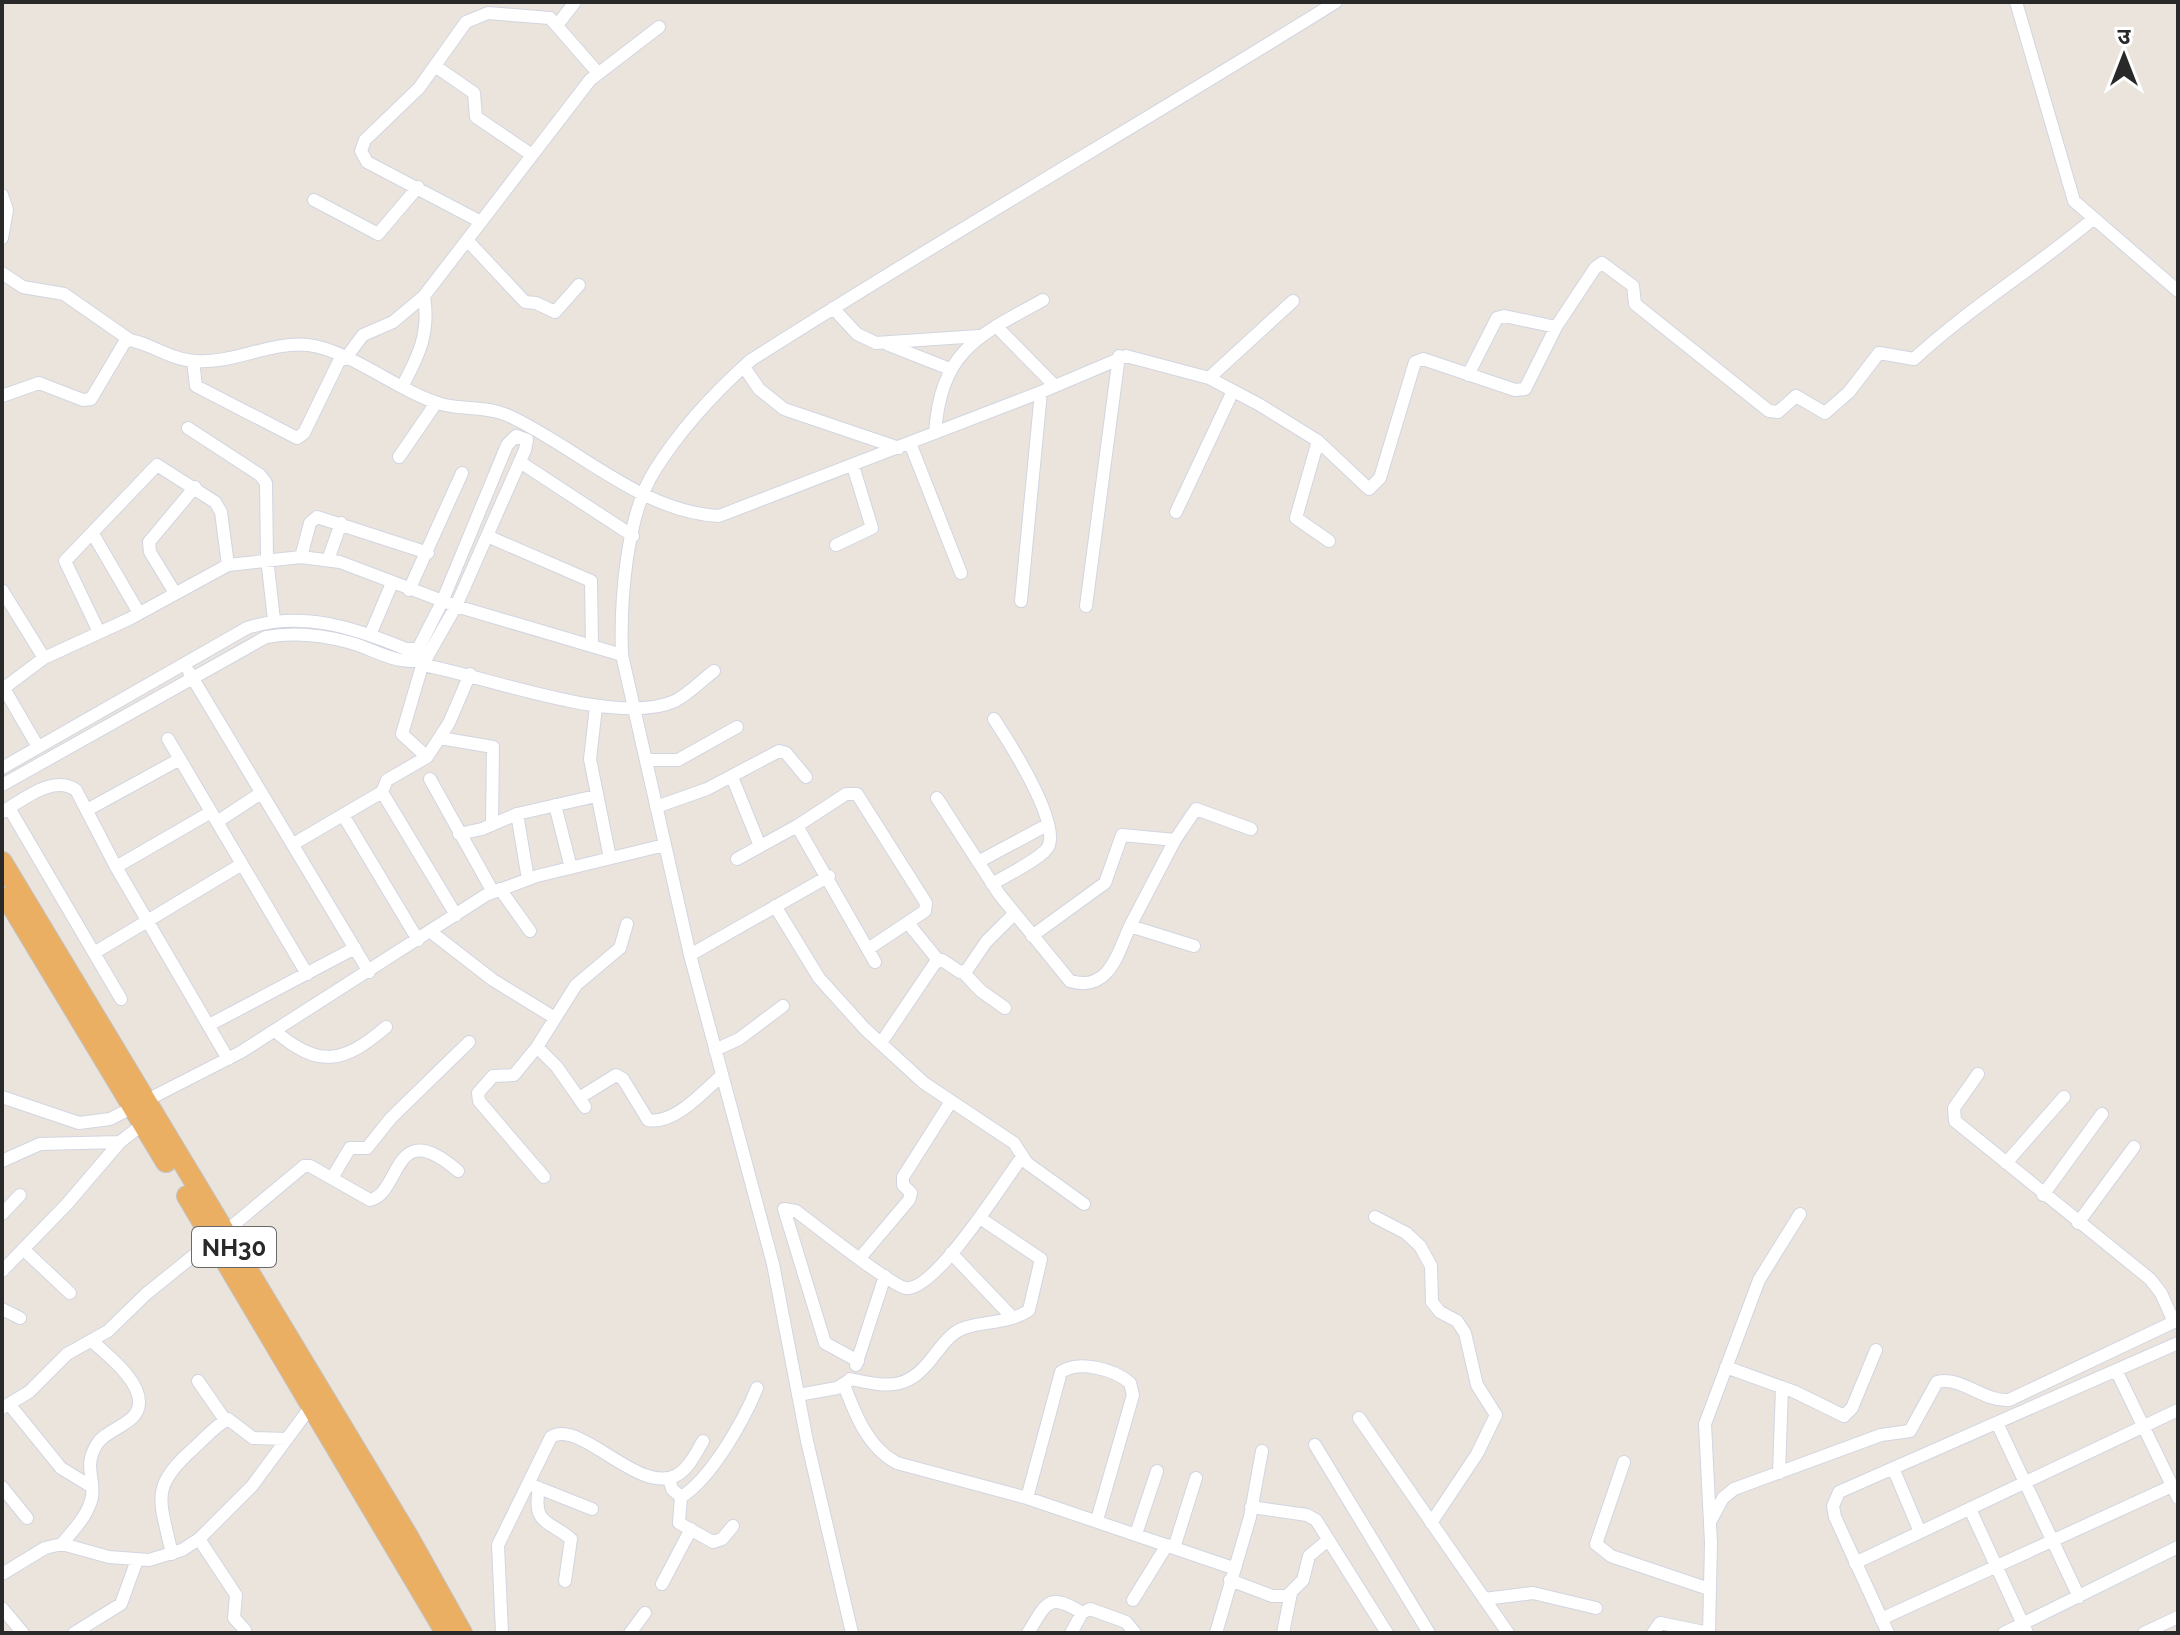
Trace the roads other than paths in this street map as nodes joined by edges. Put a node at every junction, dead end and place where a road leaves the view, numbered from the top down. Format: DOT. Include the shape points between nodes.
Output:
graph roads {
  1 [pos="575,2"];
  2 [pos="1336,2"];
  3 [pos="2016,2"];
  4 [pos="558,24"];
  5 [pos="659,27"];
  6 [pos="435,66"];
  7 [pos="598,73"];
  8 [pos="532,155"];
  9 [pos="418,187"];
  10 [pos="2,195"];
  11 [pos="314,200"];
  12 [pos="2093,219"];
  13 [pos="481,222"];
  14 [pos="2,238"];
  15 [pos="467,240"];
  16 [pos="2,273"];
  17 [pos="579,285"];
  18 [pos="2178,291"];
  19 [pos="424,296"];
  20 [pos="1043,300"];
  21 [pos="1293,301"];
  22 [pos="833,308"];
  23 [pos="996,326"];
  24 [pos="1556,327"];
  25 [pos="979,336"];
  26 [pos="130,340"];
  27 [pos="886,344"];
  28 [pos="1119,356"];
  29 [pos="343,358"];
  30 [pos="193,361"];
  31 [pos="744,367"];
  32 [pos="950,369"];
  33 [pos="1468,375"];
  34 [pos="1209,378"];
  35 [pos="1055,386"];
  36 [pos="402,387"];
  37 [pos="1233,391"];
  38 [pos="1041,392"];
  39 [pos="2,396"];
  40 [pos="436,403"];
  41 [pos="188,428"];
  42 [pos="935,433"];
  43 [pos="1318,441"];
  44 [pos="904,445"];
  45 [pos="399,457"];
  46 [pos="520,462"];
  47 [pos="853,466"];
  48 [pos="462,473"];
  49 [pos="195,487"];
  50 [pos="644,494"];
  51 [pos="1176,512"];
  52 [pos="341,523"];
  53 [pos="93,534"];
  54 [pos="487,536"];
  55 [pos="633,536"];
  56 [pos="1329,541"];
  57 [pos="836,545"];
  58 [pos="428,553"];
  59 [pos="301,557"];
  60 [pos="267,558"];
  61 [pos="328,560"];
  62 [pos="228,565"];
  63 [pos="961,573"];
  64 [pos="392,583"];
  65 [pos="2,590"];
  66 [pos="409,590"];
  67 [pos="175,593"];
  68 [pos="1021,601"];
  69 [pos="442,602"];
  70 [pos="456,606"];
  71 [pos="1086,606"];
  72 [pos="139,613"];
  73 [pos="274,620"];
  74 [pos="99,632"];
  75 [pos="370,635"];
  76 [pos="423,644"];
  77 [pos="592,644"];
  78 [pos="622,655"];
  79 [pos="44,658"];
  80 [pos="424,662"];
  81 [pos="186,665"];
  82 [pos="714,671"];
  83 [pos="470,674"];
  84 [pos="193,678"];
  85 [pos="3,687"];
  86 [pos="596,707"];
  87 [pos="637,711"];
  88 [pos="994,719"];
  89 [pos="737,727"];
  90 [pos="440,738"];
  91 [pos="168,739"];
  92 [pos="38,747"];
  93 [pos="427,757"];
  94 [pos="180,759"];
  95 [pos="646,760"];
  96 [pos="2,768"];
  97 [pos="732,777"];
  98 [pos="806,777"];
  99 [pos="430,779"];
  100 [pos="2,785"];
  101 [pos="382,792"];
  102 [pos="261,793"];
  103 [pos="596,796"];
  104 [pos="937,798"];
  105 [pos="555,805"];
  106 [pos="656,807"];
  107 [pos="6,810"];
  108 [pos="87,810"];
  109 [pos="517,814"];
  110 [pos="343,815"];
  111 [pos="214,817"];
  112 [pos="492,825"];
  113 [pos="1047,825"];
  114 [pos="797,826"];
  115 [pos="1251,829"];
  116 [pos="459,834"];
  117 [pos="1175,840"];
  118 [pos="295,843"];
  119 [pos="665,845"];
  120 [pos="760,846"];
  121 [pos="610,858"];
  122 [pos="737,859"];
  123 [pos="2,862"];
  124 [pos="978,862"];
  125 [pos="242,864"];
  126 [pos="116,867"];
  127 [pos="571,868"];
  128 [pos="829,876"];
  129 [pos="528,879"];
  130 [pos="992,884"];
  131 [pos="2,889"];
  132 [pos="497,890"];
  133 [pos="775,906"];
  134 [pos="1014,914"];
  135 [pos="456,915"];
  136 [pos="147,920"];
  137 [pos="908,923"];
  138 [pos="627,924"];
  139 [pos="1130,926"];
  140 [pos="530,931"];
  141 [pos="431,932"];
  142 [pos="1032,936"];
  143 [pos="418,940"];
  144 [pos="1194,946"];
  145 [pos="355,948"];
  146 [pos="868,949"];
  147 [pos="94,953"];
  148 [pos="690,955"];
  149 [pos="938,960"];
  150 [pos="875,962"];
  151 [pos="369,972"];
  152 [pos="963,972"];
  153 [pos="307,974"];
  154 [pos="121,999"];
  155 [pos="783,1006"];
  156 [pos="1005,1008"];
  157 [pos="555,1018"];
  158 [pos="211,1024"];
  159 [pos="386,1027"];
  160 [pos="275,1031"];
  161 [pos="469,1042"];
  162 [pos="881,1043"];
  163 [pos="537,1047"];
  164 [pos="715,1050"];
  165 [pos="228,1059"];
  166 [pos="1978,1074"];
  167 [pos="721,1076"];
  168 [pos="2,1097"];
  169 [pos="2064,1097"];
  170 [pos="950,1103"];
  171 [pos="140,1111"];
  172 [pos="2102,1114"];
  173 [pos="120,1142"];
  174 [pos="2134,1147"];
  175 [pos="1022,1157"];
  176 [pos="2,1161"];
  177 [pos="2006,1163"];
  178 [pos="458,1171"];
  179 [pos="544,1177"];
  180 [pos="332,1178"];
  181 [pos="20,1195"];
  182 [pos="2043,1195"];
  183 [pos="1084,1204"];
  184 [pos="2,1214"];
  185 [pos="1800,1214"];
  186 [pos="1375,1217"];
  187 [pos="980,1218"];
  188 [pos="2078,1223"];
  189 [pos="219,1236"];
  190 [pos="23,1249"];
  191 [pos="951,1253"];
  192 [pos="860,1258"];
  193 [pos="2,1271"];
  194 [pos="885,1276"];
  195 [pos="70,1293"];
  196 [pos="2,1309"];
  197 [pos="1011,1316"];
  198 [pos="20,1318"];
  199 [pos="2176,1321"];
  200 [pos="92,1341"];
  201 [pos="2178,1343"];
  202 [pos="1876,1350"];
  203 [pos="858,1361"];
  204 [pos="1726,1367"];
  205 [pos="2116,1370"];
  206 [pos="198,1381"];
  207 [pos="847,1382"];
  208 [pos="1782,1387"];
  209 [pos="757,1388"];
  210 [pos="798,1395"];
  211 [pos="312,1405"];
  212 [pos="6,1406"];
  213 [pos="2178,1410"];
  214 [pos="1359,1418"];
  215 [pos="225,1420"];
  216 [pos="1997,1423"];
  217 [pos="2143,1428"];
  218 [pos="287,1439"];
  219 [pos="703,1441"];
  220 [pos="1315,1445"];
  221 [pos="1262,1451"];
  222 [pos="1624,1462"];
  223 [pos="1893,1468"];
  224 [pos="1157,1471"];
  225 [pos="1779,1473"];
  226 [pos="669,1478"];
  227 [pos="1196,1478"];
  228 [pos="2024,1483"];
  229 [pos="2174,1484"];
  230 [pos="533,1486"];
  231 [pos="2,1487"];
  232 [pos="92,1487"];
  233 [pos="681,1497"];
  234 [pos="1027,1498"];
  235 [pos="1251,1507"];
  236 [pos="592,1509"];
  237 [pos="1970,1509"];
  238 [pos="27,1518"];
  239 [pos="1097,1520"];
  240 [pos="1710,1522"];
  241 [pos="1431,1523"];
  242 [pos="733,1526"];
  243 [pos="691,1529"];
  244 [pos="1920,1532"];
  245 [pos="1136,1534"];
  246 [pos="199,1539"];
  247 [pos="1328,1540"];
  248 [pos="2051,1542"];
  249 [pos="62,1544"];
  250 [pos="1171,1546"];
  251 [pos="2178,1547"];
  252 [pos="172,1554"];
  253 [pos="137,1560"];
  254 [pos="1855,1563"];
  255 [pos="1997,1568"];
  256 [pos="2,1574"];
  257 [pos="1231,1574"];
  258 [pos="565,1581"];
  259 [pos="662,1584"];
  260 [pos="1709,1589"];
  261 [pos="1291,1593"];
  262 [pos="2079,1597"];
  263 [pos="1484,1599"];
  264 [pos="1133,1600"];
  265 [pos="2,1608"];
  266 [pos="1596,1608"];
  267 [pos="645,1613"];
  268 [pos="1082,1613"];
  269 [pos="2178,1617"];
  270 [pos="1881,1619"];
  271 [pos="2025,1629"];
  272 [pos="245,1630"];
  273 [pos="23,1633"];
  274 [pos="74,1633"];
  275 [pos="446,1633"];
  276 [pos="462,1633"];
  277 [pos="502,1633"];
  278 [pos="630,1633"];
  279 [pos="852,1633"];
  280 [pos="1028,1633"];
  281 [pos="1071,1633"];
  282 [pos="1135,1633"];
  283 [pos="1216,1633"];
  284 [pos="1283,1633"];
  285 [pos="1387,1633"];
  286 [pos="1429,1633"];
  287 [pos="1508,1633"];
  288 [pos="1653,1633"];
  289 [pos="1709,1633"];
  290 [pos="1888,1633"];
  291 [pos="2004,1633"];
  292 [pos="2144,1633"];
  1 -- 4 [label="street"];
  2 -- 22 [label="street"];
  3 -- 12 [label="street" via="2069,187 2074,201"];
  4 -- 6 [label="street" via="534,14 480,14 466,22"];
  4 -- 7 [label="street"];
  5 -- 7 [label="street"];
  6 -- 8 [label="street" via="474,93 476,117"];
  6 -- 9 [label="street" via="413,96 376,127 361,151 372,166"];
  7 -- 8 [label="street"];
  8 -- 13 [label="street"];
  9 -- 11 [label="street" via="378,234"];
  9 -- 13 [label="street"];
  10 -- 14 [label="street" via="7,210"];
  12 -- 18 [label="street"];
  12 -- 24 [label="street" via="1914,359 1879,353 1827,413 1796,396 1778,412 1769,411 1635,304 1633,286 1605,263 1595,268"];
  13 -- 15 [label="street"];
  15 -- 17 [label="street" via="527,303 555,312"];
  15 -- 19 [label="street"];
  16 -- 26 [label="street" via="23,287 64,294"];
  19 -- 29 [label="street" via="393,322 363,335"];
  19 -- 36 [label="street" via="424,343"];
  20 -- 23 [label="street"];
  21 -- 34 [label="street"];
  22 -- 27 [label="street" via="863,339"];
  22 -- 31 [label="street"];
  23 -- 25 [label="street"];
  23 -- 35 [label="street"];
  24 -- 33 [label="street" via="1497,318"];
  24 -- 33 [label="street" via="1525,389"];
  25 -- 27 [label="street"];
  25 -- 32 [label="street"];
  26 -- 30 [label="street"];
  26 -- 39 [label="street" via="121,345 91,399 39,383"];
  27 -- 32 [label="street"];
  28 -- 34 [label="street" via="1143,357"];
  28 -- 35 [label="street"];
  28 -- 71 [label="street"];
  29 -- 30 [label="street" via="307,345 225,361"];
  29 -- 30 [label="street" via="297,438 196,386"];
  29 -- 36 [label="street"];
  31 -- 44 [label="street" via="759,389 784,409"];
  31 -- 50 [label="street" via="655,470"];
  32 -- 42 [label="street" via="940,394"];
  33 -- 43 [label="street" via="1423,359 1415,362 1374,487 1364,487"];
  34 -- 37 [label="street"];
  35 -- 38 [label="street"];
  36 -- 40 [label="street"];
  37 -- 43 [label="street"];
  37 -- 51 [label="street"];
  38 -- 42 [label="street"];
  38 -- 68 [label="street"];
  40 -- 45 [label="street"];
  40 -- 50 [label="street" via="503,413"];
  41 -- 60 [label="street" via="264,479"];
  42 -- 44 [label="street"];
  43 -- 56 [label="street" via="1296,518"];
  44 -- 47 [label="street"];
  44 -- 63 [label="street"];
  46 -- 54 [label="street"];
  46 -- 55 [label="street"];
  46 -- 69 [label="street" via="527,440 516,436 507,445"];
  47 -- 50 [label="street" via="719,516"];
  47 -- 57 [label="street" via="872,528"];
  48 -- 58 [label="street"];
  49 -- 53 [label="street" via="157,465"];
  49 -- 62 [label="street" via="221,512"];
  49 -- 67 [label="street" via="149,542"];
  50 -- 55 [label="street"];
  52 -- 58 [label="street"];
  52 -- 59 [label="street" via="313,519"];
  52 -- 61 [label="street"];
  53 -- 72 [label="street"];
  53 -- 74 [label="street" via="65,565"];
  54 -- 70 [label="street"];
  54 -- 77 [label="street" via="591,581"];
  55 -- 78 [label="street" via="620,605"];
  58 -- 66 [label="street"];
  59 -- 60 [label="street"];
  59 -- 61 [label="street"];
  60 -- 62 [label="street"];
  60 -- 73 [label="street"];
  61 -- 64 [label="street"];
  62 -- 67 [label="street"];
  64 -- 66 [label="street"];
  64 -- 75 [label="street"];
  65 -- 79 [label="street"];
  66 -- 69 [label="street"];
  67 -- 72 [label="street"];
  69 -- 70 [label="street"];
  69 -- 76 [label="street"];
  70 -- 77 [label="street"];
  70 -- 80 [label="street"];
  72 -- 74 [label="street"];
  73 -- 75 [label="street" via="296,619"];
  73 -- 81 [label="street" via="247,628"];
  74 -- 79 [label="street"];
  75 -- 76 [label="street" via="406,649"];
  76 -- 80 [label="street"];
  77 -- 78 [label="street"];
  78 -- 87 [label="street"];
  79 -- 85 [label="street"];
  80 -- 83 [label="street"];
  80 -- 84 [label="street" via="348,641 279,634 253,641"];
  80 -- 93 [label="street" via="402,734"];
  81 -- 84 [label="street"];
  81 -- 92 [label="street"];
  82 -- 87 [label="street" via="673,702"];
  83 -- 86 [label="street"];
  83 -- 90 [label="street"];
  84 -- 100 [label="street"];
  84 -- 102 [label="street"];
  85 -- 92 [label="street"];
  86 -- 87 [label="street"];
  86 -- 103 [label="street" via="590,759"];
  87 -- 95 [label="street"];
  88 -- 113 [label="street" via="1033,784"];
  89 -- 95 [label="street" via="678,760"];
  90 -- 93 [label="street"];
  90 -- 112 [label="street" via="493,747"];
  91 -- 94 [label="street"];
  92 -- 96 [label="street"];
  93 -- 101 [label="street" via="387,780"];
  94 -- 108 [label="street"];
  94 -- 111 [label="street"];
  95 -- 106 [label="street"];
  97 -- 98 [label="street" via="783,751"];
  97 -- 106 [label="street"];
  97 -- 120 [label="street"];
  99 -- 116 [label="street"];
  101 -- 110 [label="street"];
  101 -- 135 [label="street"];
  102 -- 111 [label="street"];
  102 -- 118 [label="street"];
  103 -- 105 [label="street"];
  103 -- 121 [label="street"];
  104 -- 124 [label="street"];
  105 -- 109 [label="street"];
  105 -- 127 [label="street"];
  106 -- 119 [label="street"];
  107 -- 108 [label="street" via="43,788 61,785 76,790"];
  107 -- 147 [label="street"];
  108 -- 126 [label="street"];
  109 -- 112 [label="street"];
  109 -- 129 [label="street"];
  110 -- 118 [label="street"];
  110 -- 143 [label="street"];
  111 -- 125 [label="street"];
  111 -- 126 [label="street"];
  112 -- 116 [label="street"];
  113 -- 124 [label="street"];
  113 -- 130 [label="street" via="1046,850"];
  114 -- 120 [label="street"];
  114 -- 128 [label="street"];
  114 -- 137 [label="street" via="846,794 861,797 926,903 925,911"];
  115 -- 117 [label="street" via="1196,809"];
  116 -- 132 [label="street"];
  117 -- 139 [label="street"];
  117 -- 142 [label="street" via="1122,835 1105,883"];
  118 -- 145 [label="street"];
  119 -- 121 [label="street"];
  119 -- 148 [label="street"];
  120 -- 122 [label="street"];
  121 -- 127 [label="street"];
  123 -- 171 [label="highway, NH30"];
  124 -- 130 [label="street"];
  125 -- 136 [label="street"];
  125 -- 153 [label="street"];
  126 -- 136 [label="street"];
  127 -- 129 [label="street"];
  128 -- 133 [label="street"];
  128 -- 146 [label="street"];
  129 -- 132 [label="street"];
  130 -- 134 [label="street"];
  131 -- 171 [label="highway, NH30"];
  132 -- 135 [label="street"];
  132 -- 140 [label="street"];
  133 -- 148 [label="street"];
  133 -- 162 [label="street" via="819,978"];
  134 -- 142 [label="street"];
  134 -- 152 [label="street"];
  135 -- 141 [label="street"];
  136 -- 147 [label="street"];
  136 -- 158 [label="street"];
  137 -- 146 [label="street"];
  137 -- 149 [label="street"];
  138 -- 157 [label="street" via="620,948 576,985"];
  139 -- 142 [label="street" via="1110,973 1089,983 1070,981"];
  139 -- 144 [label="street"];
  141 -- 143 [label="street"];
  141 -- 157 [label="street" via="493,980"];
  143 -- 151 [label="street"];
  145 -- 151 [label="street"];
  145 -- 153 [label="street"];
  146 -- 150 [label="street"];
  147 -- 154 [label="street"];
  148 -- 164 [label="street"];
  149 -- 152 [label="street"];
  149 -- 162 [label="street"];
  151 -- 160 [label="street"];
  152 -- 156 [label="street"];
  153 -- 158 [label="street"];
  155 -- 164 [label="street"];
  157 -- 163 [label="street"];
  158 -- 165 [label="street"];
  159 -- 160 [label="street" via="357,1050 327,1058 316,1057"];
  160 -- 165 [label="street"];
  161 -- 180 [label="street" via="367,1148 350,1148"];
  162 -- 170 [label="street"];
  163 -- 167 [label="street" via="582,1102 616,1075 654,1121 687,1106"];
  163 -- 179 [label="street" via="514,1075 493,1076 477,1097"];
  164 -- 167 [label="street"];
  165 -- 171 [label="street"];
  166 -- 177 [label="street" via="1953,1117"];
  167 -- 210 [label="street" via="773,1264"];
  168 -- 171 [label="street" via="79,1123"];
  169 -- 177 [label="street"];
  170 -- 175 [label="street" via="1014,1143"];
  170 -- 192 [label="street" via="903,1177 909,1200"];
  171 -- 173 [label="street"];
  171 -- 189 [label="highway, NH30"];
  172 -- 182 [label="street"];
  173 -- 176 [label="street" via="40,1144"];
  173 -- 190 [label="street"];
  174 -- 188 [label="street"];
  175 -- 183 [label="street"];
  175 -- 187 [label="street"];
  177 -- 182 [label="street"];
  178 -- 180 [label="street" via="440,1155 415,1152 399,1161 381,1194 370,1200"];
  180 -- 189 [label="street" via="310,1166 298,1169 279,1191"];
  181 -- 184 [label="street"];
  182 -- 188 [label="street"];
  185 -- 204 [label="street" via="1759,1280"];
  186 -- 241 [label="street" via="1420,1246 1431,1266 1432,1302 1465,1333 1477,1385 1496,1415"];
  187 -- 191 [label="street"];
  187 -- 197 [label="street" via="1041,1259 1033,1304 1025,1314"];
  188 -- 199 [label="street" via="2150,1279"];
  189 -- 200 [label="street"];
  189 -- 211 [label="highway, NH30"];
  189 -- 276 [label="highway, NH30"];
  190 -- 193 [label="street"];
  190 -- 195 [label="street"];
  191 -- 194 [label="street" via="918,1287 902,1287"];
  191 -- 197 [label="street"];
  192 -- 194 [label="street"];
  192 -- 203 [label="street" via="796,1211 783,1212 825,1343"];
  194 -- 203 [label="street"];
  196 -- 198 [label="street"];
  197 -- 207 [label="street" via="953,1334 925,1368 902,1384"];
  199 -- 225 [label="street" via="2009,1400 1937,1382 1910,1431 1881,1435"];
  200 -- 212 [label="street" via="67,1354 29,1392"];
  200 -- 232 [label="street" via="135,1386 139,1406 136,1415 97,1444 88,1466"];
  201 -- 205 [label="street"];
  202 -- 208 [label="street" via="1844,1416"];
  203 -- 207 [label="street"];
  204 -- 208 [label="street"];
  204 -- 240 [label="street" via="1705,1424"];
  205 -- 216 [label="street"];
  205 -- 217 [label="street"];
  206 -- 215 [label="street"];
  207 -- 210 [label="street"];
  207 -- 234 [label="street" via="866,1433 887,1458"];
  208 -- 225 [label="street"];
  209 -- 233 [label="street" via="743,1422 696,1486"];
  210 -- 279 [label="street"];
  211 -- 218 [label="street"];
  211 -- 275 [label="highway, NH30"];
  212 -- 232 [label="street" via="61,1468"];
  213 -- 217 [label="street"];
  214 -- 241 [label="street"];
  215 -- 218 [label="street" via="253,1438"];
  215 -- 252 [label="street" via="164,1478 163,1514"];
  216 -- 223 [label="street"];
  216 -- 228 [label="street"];
  217 -- 228 [label="street"];
  217 -- 229 [label="street"];
  218 -- 246 [label="street" via="252,1486"];
  219 -- 226 [label="street" via="686,1468"];
  220 -- 286 [label="street"];
  221 -- 235 [label="street"];
  222 -- 260 [label="street" via="1596,1544 1611,1556"];
  223 -- 244 [label="street"];
  223 -- 254 [label="street" via="1834,1499 1835,1517"];
  224 -- 245 [label="street"];
  225 -- 240 [label="street" via="1727,1493"];
  226 -- 230 [label="street" via="639,1473 568,1435 556,1434 546,1445"];
  226 -- 233 [label="street"];
  227 -- 250 [label="street"];
  228 -- 237 [label="street"];
  228 -- 248 [label="street"];
  229 -- 248 [label="street"];
  230 -- 236 [label="street"];
  230 -- 258 [label="street" via="545,1523 571,1539"];
  230 -- 277 [label="street" via="498,1545"];
  231 -- 238 [label="street"];
  232 -- 249 [label="street" via="84,1517"];
  233 -- 243 [label="street" via="678,1520"];
  234 -- 239 [label="street"];
  234 -- 239 [label="street" via="1061,1372 1082,1366 1117,1375 1130,1383 1133,1395"];
  235 -- 247 [label="street" via="1312,1516"];
  235 -- 257 [label="street"];
  237 -- 244 [label="street"];
  237 -- 255 [label="street"];
  239 -- 245 [label="street"];
  240 -- 260 [label="street"];
  241 -- 263 [label="street"];
  242 -- 243 [label="street" via="713,1542"];
  243 -- 259 [label="street"];
  244 -- 254 [label="street"];
  245 -- 250 [label="street"];
  246 -- 252 [label="street"];
  246 -- 272 [label="street" via="236,1595 234,1618"];
  247 -- 261 [label="street" via="1309,1556 1303,1580"];
  247 -- 285 [label="street"];
  248 -- 255 [label="street"];
  248 -- 262 [label="street"];
  249 -- 253 [label="street"];
  249 -- 256 [label="street" via="45,1548"];
  250 -- 257 [label="street"];
  250 -- 264 [label="street"];
  251 -- 262 [label="street"];
  252 -- 253 [label="street"];
  253 -- 274 [label="street" via="121,1604"];
  254 -- 270 [label="street"];
  255 -- 270 [label="street"];
  255 -- 271 [label="street"];
  257 -- 261 [label="street" via="1278,1597"];
  257 -- 283 [label="street"];
  260 -- 289 [label="street"];
  261 -- 284 [label="street"];
  262 -- 271 [label="street"];
  263 -- 266 [label="street" via="1533,1593"];
  263 -- 287 [label="street"];
  265 -- 273 [label="street"];
  267 -- 278 [label="street"];
  268 -- 280 [label="street" via="1052,1601"];
  268 -- 281 [label="street"];
  268 -- 282 [label="street" via="1103,1611"];
  269 -- 292 [label="street"];
  270 -- 290 [label="street"];
  271 -- 291 [label="street"];
  288 -- 289 [label="street" via="1660,1623"];
}
